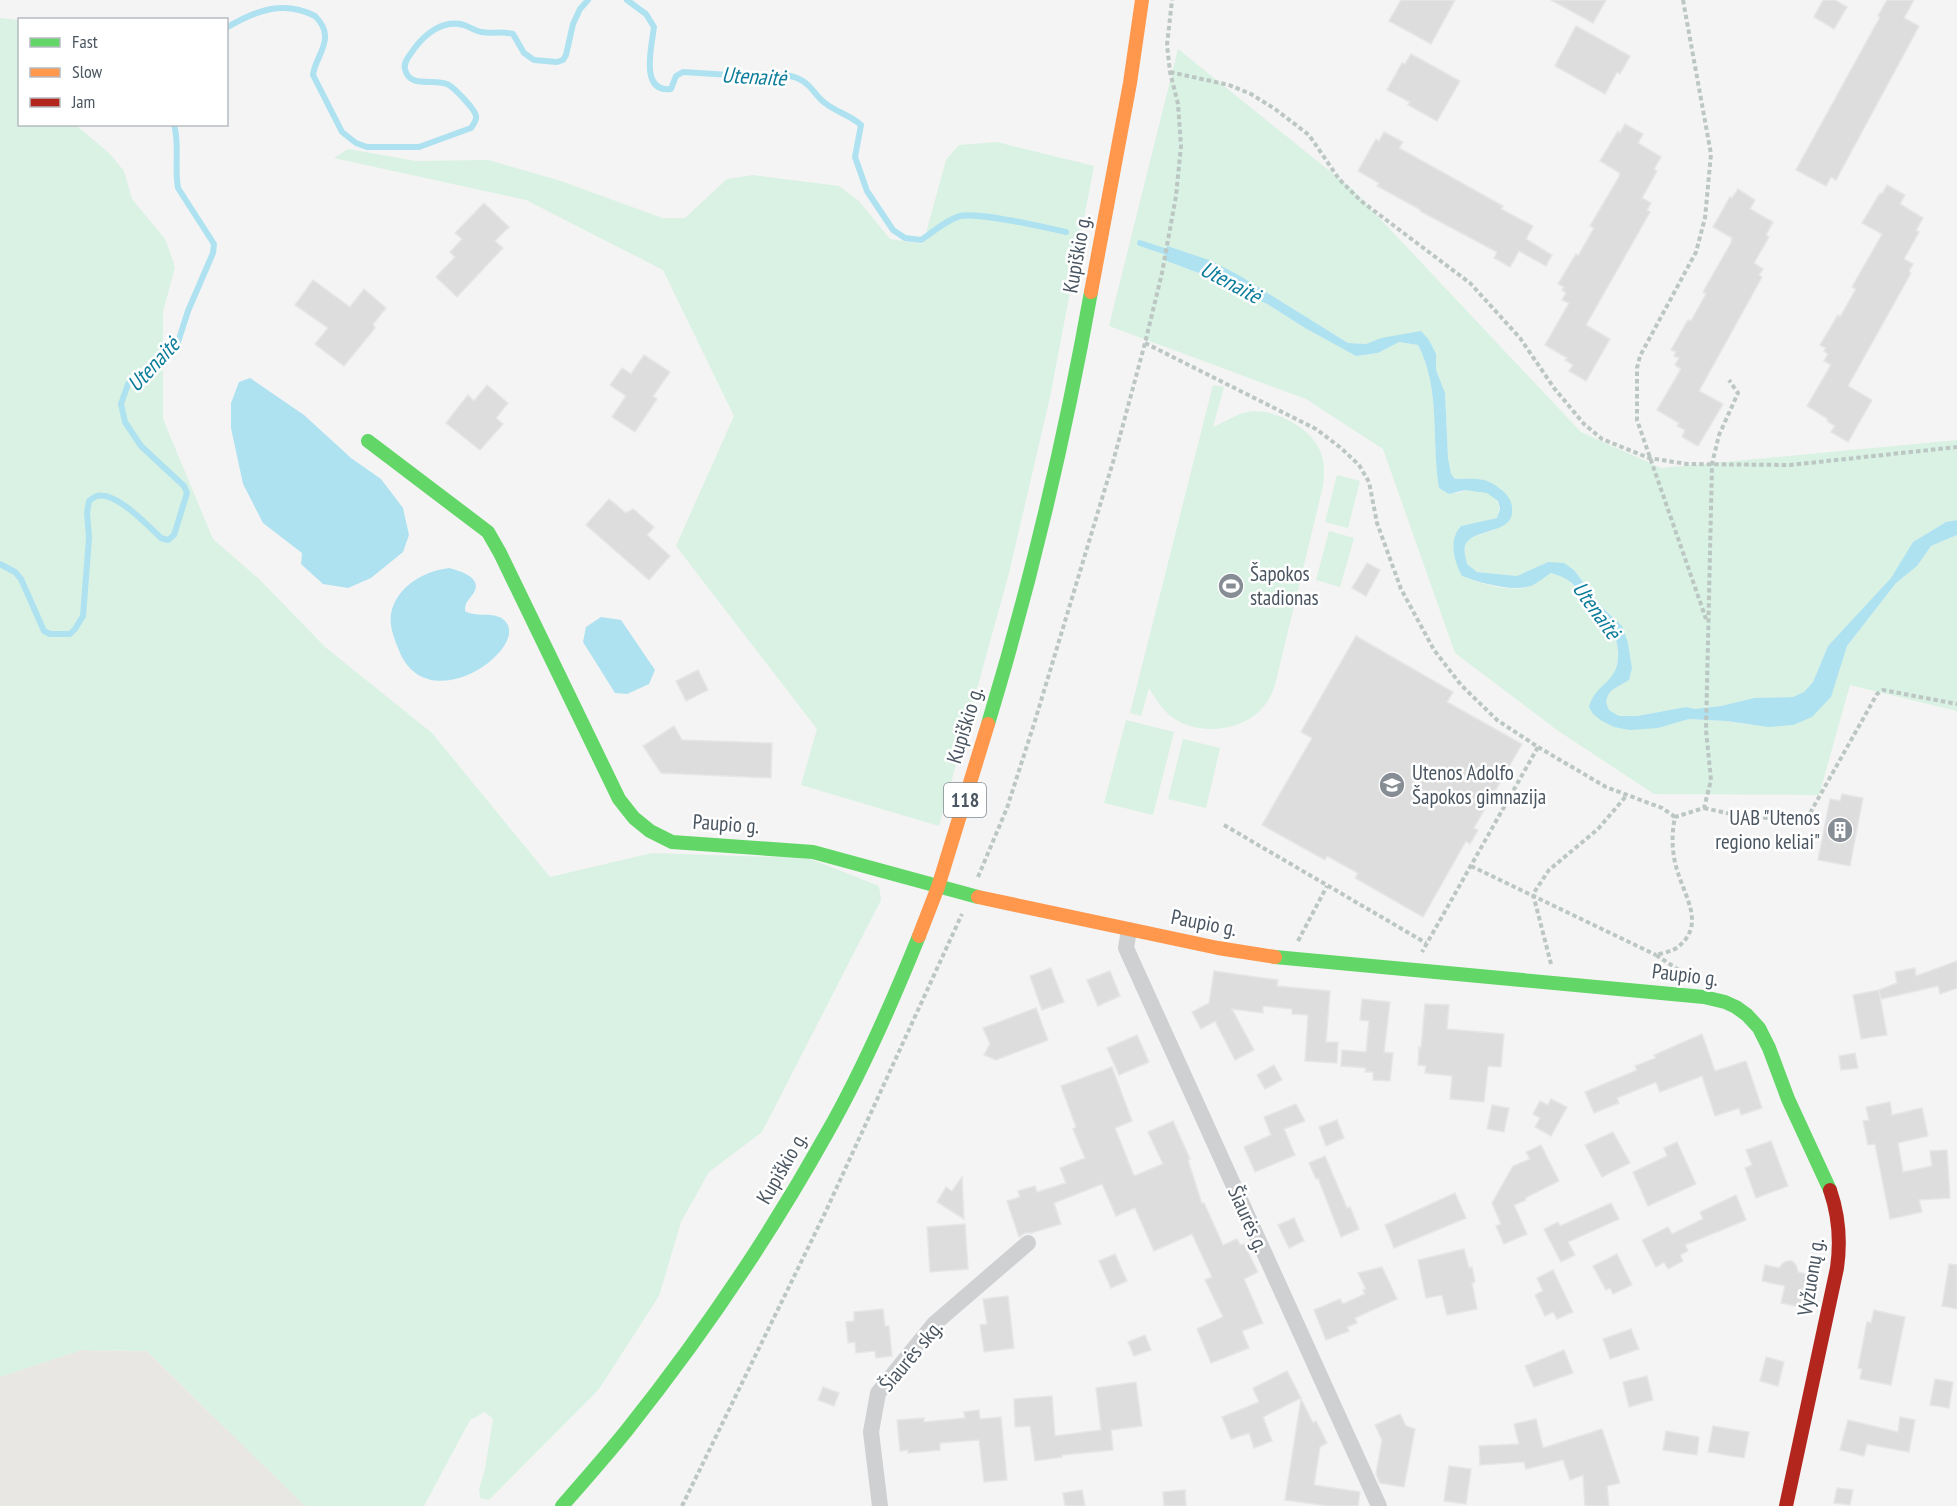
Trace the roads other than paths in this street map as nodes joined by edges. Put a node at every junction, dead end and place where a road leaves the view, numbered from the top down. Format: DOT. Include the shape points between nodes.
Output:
graph roads {
  1 [pos="1142,0"];
  2 [pos="368,441"];
  3 [pos="938,887"];
  4 [pos="1129,930"];
  5 [pos="1735,1005"];
  6 [pos="1028,1243"];
  7 [pos="562,1506"];
  8 [pos="880,1506"];
  9 [pos="1379,1506"];
  10 [pos="1786,1506"];
  1 -- 3 [label="street, Kupiškio g. / 118" via="1070,408 1006,664"];
  2 -- 3 [label="street, Paupio g." via="488,532 619,799 650,831 672,842 813,852"];
  3 -- 4 [label="street, Paupio g."];
  3 -- 7 [label="street, Kupiškio g. / 118" via="865,1059 782,1210 692,1343 627,1430"];
  4 -- 5 [label="street, Paupio g." via="1297,960 1704,997"];
  4 -- 9 [label="street, Šiaurės g." via="1126,948"];
  5 -- 10 [label="street, Vyžuonų g." via="1755,1022 1764,1038 1835,1205 1839,1225 1837,1268"];
  6 -- 8 [label="street, Šiaurės skg." via="934,1324 878,1393 871,1432"];
}
